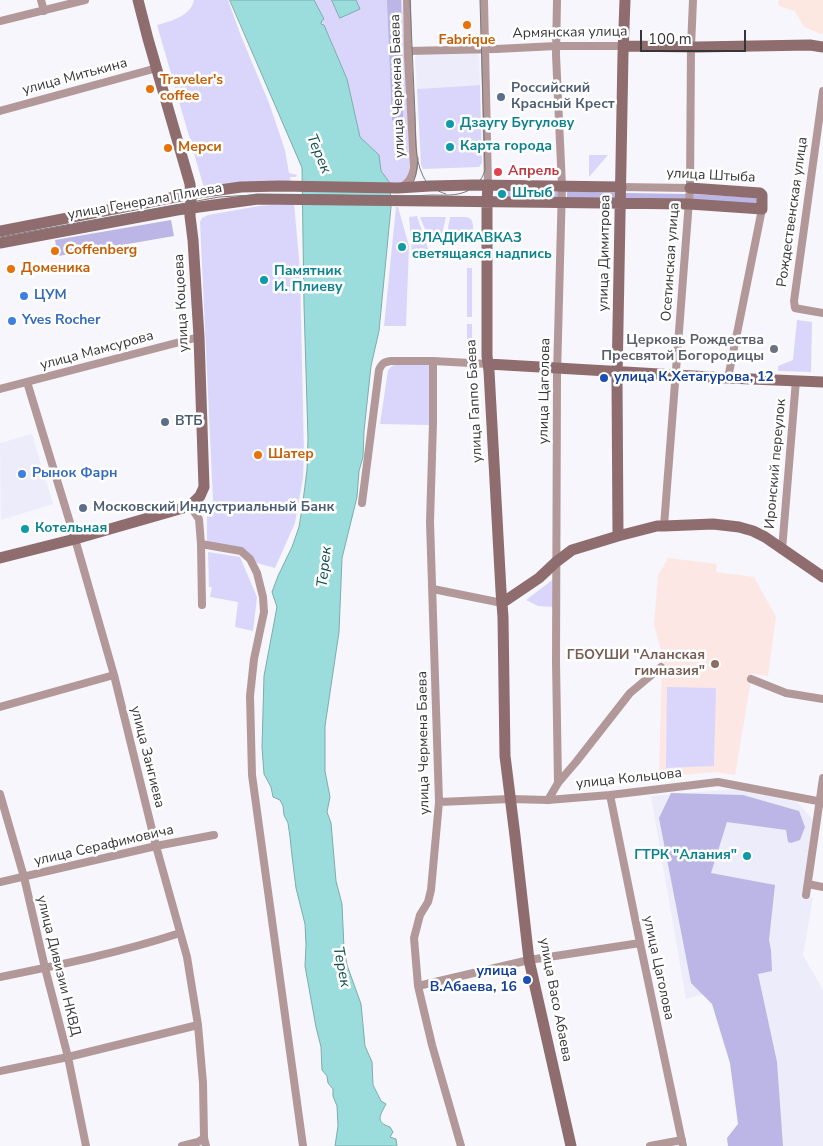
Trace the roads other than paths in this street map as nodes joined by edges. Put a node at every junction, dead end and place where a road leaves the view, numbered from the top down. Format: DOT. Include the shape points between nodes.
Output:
graph roads {
  1 [pos="41,0"];
  2 [pos="85,0"];
  3 [pos="138,0"];
  4 [pos="407,0"];
  5 [pos="484,0"];
  6 [pos="557,0"];
  7 [pos="625,0"];
  8 [pos="693,0"];
  9 [pos="44,11"];
  10 [pos="0,21"];
  11 [pos="556,46"];
  12 [pos="623,46"];
  13 [pos="691,47"];
  14 [pos="823,47"];
  15 [pos="485,49"];
  16 [pos="408,51"];
  17 [pos="157,68"];
  18 [pos="823,91"];
  19 [pos="0,111"];
  20 [pos="488,186"];
  21 [pos="562,186"];
  22 [pos="621,187"];
  23 [pos="400,188"];
  24 [pos="690,188"];
  25 [pos="191,194"];
  26 [pos="401,201"];
  27 [pos="487,202"];
  28 [pos="562,202"];
  29 [pos="620,203"];
  30 [pos="689,204"];
  31 [pos="190,208"];
  32 [pos="762,209"];
  33 [pos="0,231"];
  34 [pos="0,243"];
  35 [pos="823,314"];
  36 [pos="199,337"];
  37 [pos="433,361"];
  38 [pos="488,364"];
  39 [pos="558,368"];
  40 [pos="618,372"];
  41 [pos="675,374"];
  42 [pos="728,378"];
  43 [pos="796,380"];
  44 [pos="27,382"];
  45 [pos="823,382"];
  46 [pos="0,389"];
  47 [pos="362,503"];
  48 [pos="190,506"];
  49 [pos="664,526"];
  50 [pos="618,536"];
  51 [pos="75,539"];
  52 [pos="201,544"];
  53 [pos="782,550"];
  54 [pos="0,558"];
  55 [pos="556,562"];
  56 [pos="823,577"];
  57 [pos="433,589"];
  58 [pos="502,603"];
  59 [pos="202,605"];
  60 [pos="661,667"];
  61 [pos="114,675"];
  62 [pos="751,679"];
  63 [pos="823,699"];
  64 [pos="0,707"];
  65 [pos="823,778"];
  66 [pos="558,783"];
  67 [pos="0,794"];
  68 [pos="610,795"];
  69 [pos="510,800"];
  70 [pos="548,800"];
  71 [pos="821,801"];
  72 [pos="439,802"];
  73 [pos="214,835"];
  74 [pos="156,846"];
  75 [pos="24,877"];
  76 [pos="0,882"];
  77 [pos="808,884"];
  78 [pos="823,887"];
  79 [pos="806,895"];
  80 [pos="180,934"];
  81 [pos="640,943"];
  82 [pos="529,960"];
  83 [pos="45,968"];
  84 [pos="0,977"];
  85 [pos="418,986"];
  86 [pos="198,1025"];
  87 [pos="68,1057"];
  88 [pos="0,1071"];
  89 [pos="205,1142"];
  90 [pos="683,1143"];
  91 [pos="86,1146"];
  92 [pos="182,1146"];
  93 [pos="303,1146"];
  94 [pos="461,1146"];
  95 [pos="570,1146"];
  96 [pos="650,1146"];
  1 -- 9 [label="street"];
  2 -- 9 [label="street"];
  3 -- 17 [label="main road, улица Коцоева"];
  4 -- 16 [label="street, улица Чермена Баева"];
  5 -- 15 [label="street, улица Гаппо Баева"];
  6 -- 11 [label="street, улица Цаголова"];
  7 -- 12 [label="main road, улица Димитрова"];
  8 -- 13 [label="street, Осетинская улица"];
  9 -- 10 [label="street"];
  11 -- 12 [label="street, Армянская улица"];
  11 -- 15 [label="street, Армянская улица"];
  11 -- 21 [label="street, улица Цаголова"];
  12 -- 13 [label="main road, Армянская улица"];
  12 -- 22 [label="main road, улица Димитрова"];
  13 -- 14 [label="main road, Армянская улица"];
  13 -- 24 [label="street, Осетинская улица"];
  15 -- 16 [label="street, Армянская улица"];
  15 -- 20 [label="street, улица Гаппо Баева"];
  16 -- 23 [label="street, улица Чермена Баева" via="413,170 408,183"];
  17 -- 19 [label="street, улица Митькина"];
  17 -- 25 [label="main road, улица Коцоева" via="190,180"];
  18 -- 35 [label="street, Рождественская улица" via="794,301 795,308"];
  20 -- 21 [label="main road, улица Штыба"];
  20 -- 23 [label="main road, улица Штыба"];
  20 -- 27 [label="main road, улица Гаппо Баева"];
  21 -- 22 [label="main road, улица Штыба"];
  21 -- 28 [label="street, улица Цаголова"];
  22 -- 24 [label="street, улица Штыба"];
  22 -- 29 [label="main road, улица Димитрова"];
  23 -- 25 [label="main road, улица Генерала Плиева" via="260,186"];
  24 -- 30 [label="street, Осетинская улица"];
  24 -- 32 [label="main road, улица Штыба" via="760,192"];
  25 -- 31 [label="main road, улица Коцоева"];
  25 -- 33 [label="main road, улица Генерала Плиева"];
  26 -- 27 [label="main road, улица Штыба"];
  26 -- 31 [label="main road, улица Генерала Плиева" via="258,199"];
  27 -- 28 [label="main road, улица Штыба"];
  27 -- 38 [label="main road, улица Гаппо Баева"];
  28 -- 29 [label="main road, улица Штыба"];
  28 -- 39 [label="street, улица Цаголова"];
  29 -- 30 [label="main road, улица Штыба"];
  29 -- 40 [label="main road, улица Димитрова"];
  30 -- 32 [label="main road, улица Штыба"];
  30 -- 41 [label="street, Осетинская улица"];
  31 -- 34 [label="main road, улица Генерала Плиева"];
  31 -- 36 [label="main road, улица Коцоева"];
  32 -- 42 [label="street"];
  36 -- 44 [label="street, улица Мамсурова"];
  36 -- 48 [label="main road, улица Коцоева" via="204,487"];
  37 -- 38 [label="street"];
  37 -- 47 [label="street" via="382,364"];
  37 -- 57 [label="street, улица Чермена Баева" via="430,522"];
  38 -- 39 [label="main road"];
  38 -- 58 [label="main road, улица Гаппо Баева"];
  39 -- 40 [label="main road"];
  39 -- 55 [label="street, улица Цаголова"];
  40 -- 41 [label="main road"];
  40 -- 50 [label="main road, улица Димитрова"];
  41 -- 42 [label="main road"];
  41 -- 49 [label="street, Осетинская улица"];
  42 -- 43 [label="main road"];
  43 -- 45 [label="main road"];
  43 -- 53 [label="street, Иронский переулок"];
  44 -- 46 [label="street, улица Мамсурова"];
  44 -- 51 [label="street, улица Зангиева"];
  48 -- 51 [label="main road"];
  48 -- 52 [label="street" via="199,519"];
  49 -- 50 [label="main road"];
  49 -- 53 [label="main road" via="713,524 739,527 765,537"];
  50 -- 55 [label="main road" via="572,550"];
  51 -- 54 [label="main road"];
  51 -- 61 [label="street, улица Зангиева"];
  52 -- 59 [label="street"];
  52 -- 93 [label="street" via="241,551 250,559 257,573 263,596 264,612 250,696 252,776"];
  53 -- 56 [label="main road"];
  55 -- 58 [label="main road"];
  55 -- 66 [label="street, улица Цаголова"];
  57 -- 58 [label="street"];
  57 -- 72 [label="street, улица Чермена Баева"];
  58 -- 69 [label="main road, улица Гаппо Баева" via="505,756"];
  60 -- 66 [label="street" via="630,692"];
  61 -- 64 [label="street"];
  61 -- 74 [label="street, улица Зангиева"];
  62 -- 63 [label="street" via="786,694"];
  65 -- 71 [label="street"];
  66 -- 70 [label="street"];
  67 -- 75 [label="street, улица Дивизии НКВД"];
  68 -- 70 [label="street, улица Кольцова"];
  68 -- 71 [label="street, улица Кольцова" via="718,782"];
  68 -- 81 [label="street, улица Цаголова"];
  69 -- 70 [label="street, улица Кольцова"];
  69 -- 72 [label="street, улица Кольцова"];
  69 -- 82 [label="main road, улица Васо Абаева"];
  71 -- 77 [label="street"];
  72 -- 85 [label="street, улица Чермена Баева" via="431,890 414,938"];
  73 -- 74 [label="street, улица Серафимовича"];
  74 -- 75 [label="street, улица Серафимовича"];
  74 -- 80 [label="street, улица Зангиева"];
  75 -- 76 [label="street, улица Серафимовича"];
  75 -- 83 [label="street, улица Дивизии НКВД"];
  77 -- 78 [label="street"];
  77 -- 79 [label="street"];
  80 -- 83 [label="street"];
  80 -- 86 [label="street, улица Зангиева"];
  81 -- 82 [label="street"];
  81 -- 90 [label="street, улица Цаголова"];
  82 -- 85 [label="street"];
  82 -- 95 [label="main road, улица Васо Абаева"];
  83 -- 84 [label="street"];
  83 -- 87 [label="street, улица Дивизии НКВД"];
  85 -- 94 [label="street, улица Чермена Баева"];
  86 -- 87 [label="street"];
  86 -- 89 [label="street, улица Зангиева"];
  87 -- 88 [label="street"];
  87 -- 91 [label="street, улица Дивизии НКВД"];
  89 -- 92 [label="street"];
  90 -- 96 [label="street"];
}
